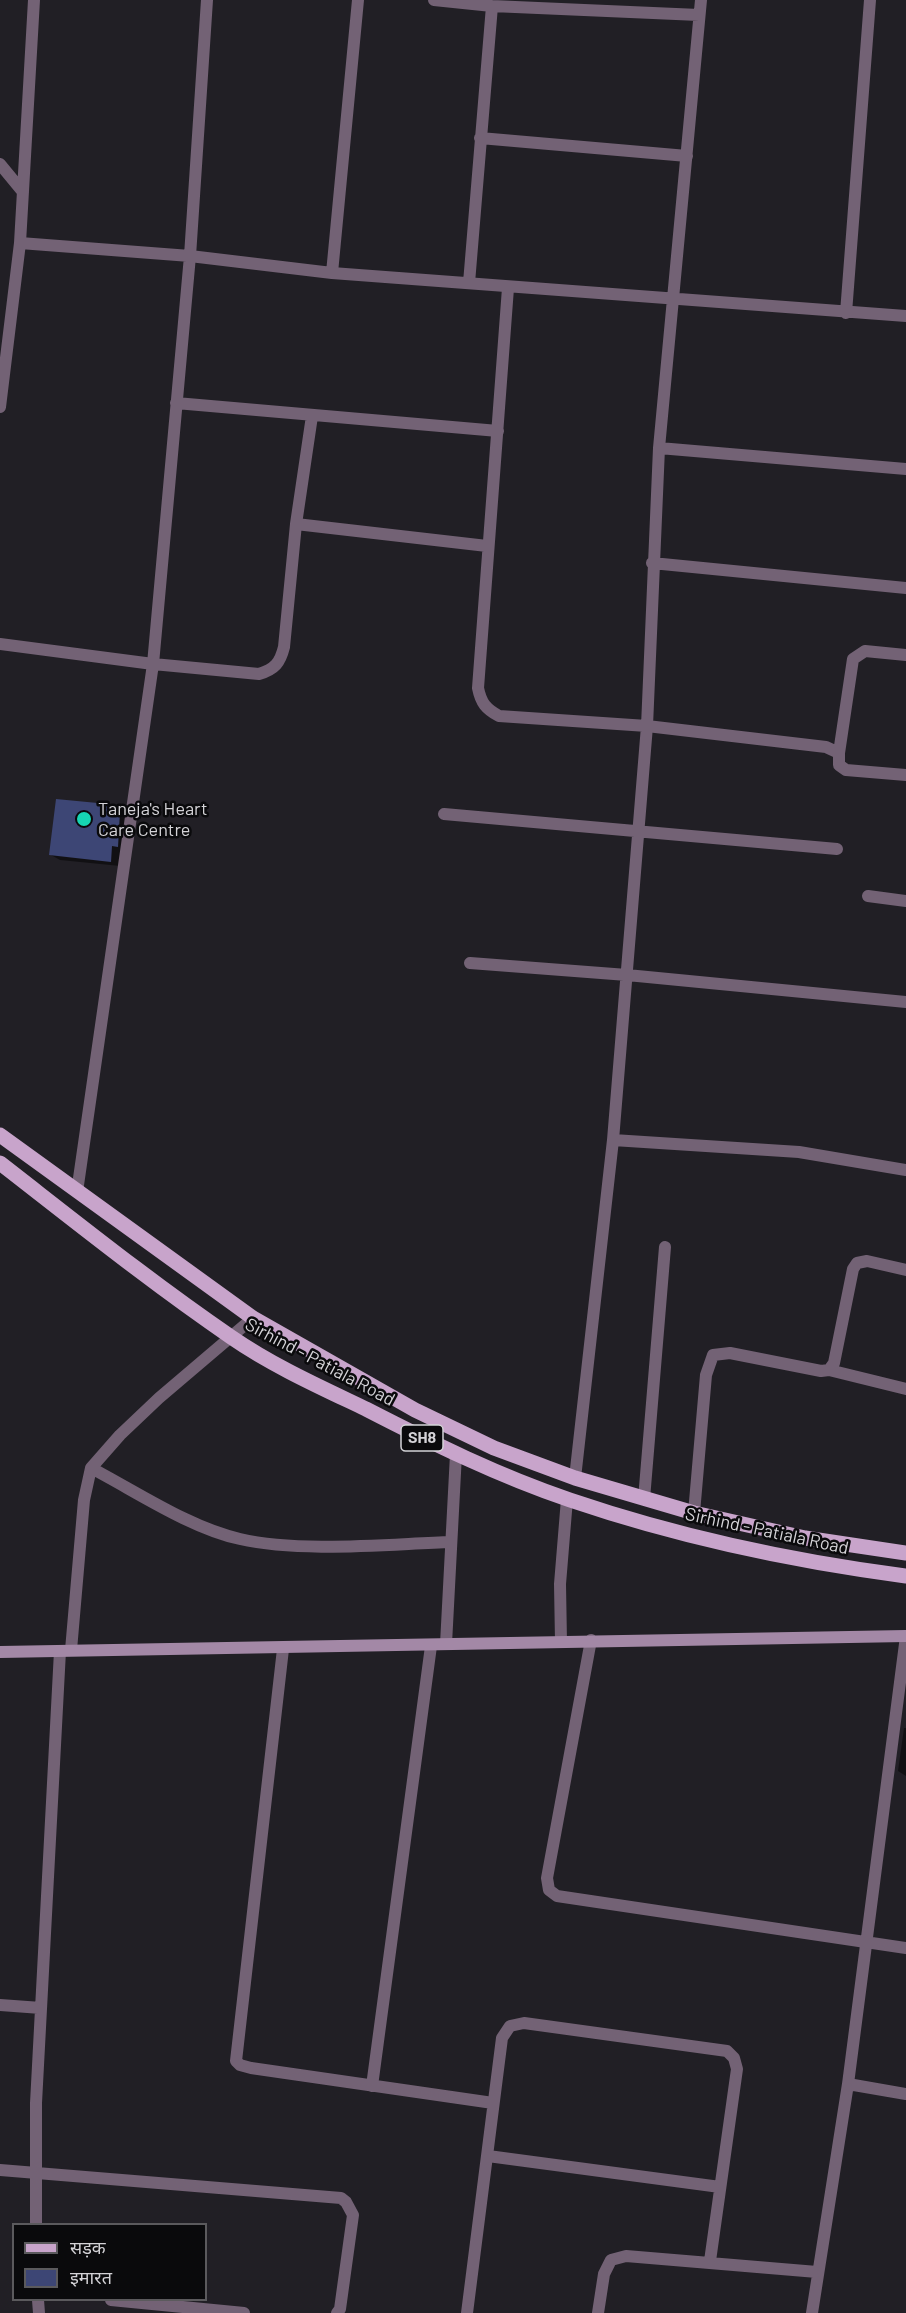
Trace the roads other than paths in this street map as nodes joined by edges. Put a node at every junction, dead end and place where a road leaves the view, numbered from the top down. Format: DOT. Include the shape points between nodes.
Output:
graph roads {
  1 [pos="34,0"];
  2 [pos="207,0"];
  3 [pos="358,0"];
  4 [pos="434,0"];
  5 [pos="701,0"];
  6 [pos="870,0"];
  7 [pos="492,6"];
  8 [pos="699,15"];
  9 [pos="480,138"];
  10 [pos="687,156"];
  11 [pos="0,165"];
  12 [pos="23,192"];
  13 [pos="20,243"];
  14 [pos="190,256"];
  15 [pos="332,273"];
  16 [pos="470,283"];
  17 [pos="508,288"];
  18 [pos="673,300"];
  19 [pos="0,307"];
  20 [pos="846,313"];
  21 [pos="12,315"];
  22 [pos="906,316"];
  23 [pos="176,403"];
  24 [pos="0,407"];
  25 [pos="312,416"];
  26 [pos="498,431"];
  27 [pos="659,448"];
  28 [pos="906,469"];
  29 [pos="296,524"];
  30 [pos="487,546"];
  31 [pos="652,563"];
  32 [pos="906,588"];
  33 [pos="0,644"];
  34 [pos="906,655"];
  35 [pos="153,664"];
  36 [pos="647,726"];
  37 [pos="839,753"];
  38 [pos="906,775"];
  39 [pos="444,814"];
  40 [pos="639,833"];
  41 [pos="837,849"];
  42 [pos="868,896"];
  43 [pos="906,901"];
  44 [pos="470,963"];
  45 [pos="627,975"];
  46 [pos="906,1002"];
  47 [pos="0,1135"];
  48 [pos="614,1140"];
  49 [pos="0,1163"];
  50 [pos="906,1170"];
  51 [pos="77,1192"];
  52 [pos="665,1246"];
  53 [pos="906,1270"];
  54 [pos="253,1318"];
  55 [pos="233,1338"];
  56 [pos="829,1370"];
  57 [pos="906,1389"];
  58 [pos="456,1454"];
  59 [pos="91,1468"];
  60 [pos="575,1479"];
  61 [pos="644,1498"];
  62 [pos="567,1499"];
  63 [pos="694,1513"];
  64 [pos="451,1542"];
  65 [pos="906,1552"];
  66 [pos="906,1576"];
  67 [pos="906,1636"];
  68 [pos="591,1641"];
  69 [pos="561,1642"];
  70 [pos="446,1644"];
  71 [pos="431,1646"];
  72 [pos="283,1649"];
  73 [pos="65,1651"];
  74 [pos="0,1652"];
  75 [pos="865,1941"];
  76 [pos="906,1948"];
  77 [pos="0,2005"];
  78 [pos="41,2008"];
  79 [pos="848,2084"];
  80 [pos="372,2086"];
  81 [pos="906,2094"];
  82 [pos="493,2103"];
  83 [pos="488,2156"];
  84 [pos="0,2170"];
  85 [pos="35,2172"];
  86 [pos="720,2187"];
  87 [pos="36,2223"];
  88 [pos="710,2261"];
  89 [pos="817,2272"];
  90 [pos="121,2301"];
  91 [pos="244,2313"];
  92 [pos="337,2313"];
  93 [pos="467,2313"];
  94 [pos="598,2313"];
  95 [pos="812,2313"];
  1 -- 12 [label="street"];
  2 -- 14 [label="street"];
  3 -- 15 [label="street"];
  4 -- 7 [label="street"];
  5 -- 8 [label="street"];
  6 -- 20 [label="street"];
  7 -- 8 [label="street"];
  7 -- 9 [label="street"];
  8 -- 10 [label="street"];
  9 -- 10 [label="street"];
  9 -- 16 [label="street"];
  10 -- 18 [label="street"];
  11 -- 12 [label="street"];
  12 -- 13 [label="street"];
  13 -- 14 [label="street"];
  13 -- 21 [label="street"];
  14 -- 15 [label="street"];
  14 -- 23 [label="street"];
  15 -- 16 [label="street"];
  16 -- 17 [label="street"];
  17 -- 18 [label="street"];
  17 -- 26 [label="street"];
  18 -- 20 [label="street"];
  18 -- 27 [label="street"];
  19 -- 21 [label="street"];
  20 -- 22 [label="street"];
  21 -- 24 [label="street"];
  23 -- 25 [label="street"];
  23 -- 35 [label="street"];
  25 -- 26 [label="street"];
  25 -- 29 [label="street"];
  26 -- 30 [label="street"];
  27 -- 28 [label="street"];
  27 -- 31 [label="street"];
  29 -- 30 [label="street"];
  29 -- 35 [label="street" via="284,647 280,661 271,670 259,674"];
  30 -- 36 [label="street" via="478,688 487,710 499,716"];
  31 -- 32 [label="street"];
  31 -- 36 [label="street"];
  33 -- 35 [label="street"];
  34 -- 37 [label="street" via="866,651 853,659"];
  35 -- 51 [label="street"];
  36 -- 37 [label="street" via="825,747"];
  36 -- 40 [label="street"];
  37 -- 38 [label="street" via="839,765 846,770"];
  39 -- 40 [label="street"];
  40 -- 41 [label="street"];
  40 -- 45 [label="street"];
  42 -- 43 [label="street"];
  44 -- 45 [label="street"];
  45 -- 46 [label="street"];
  45 -- 48 [label="street"];
  47 -- 51 [label="main road"];
  48 -- 50 [label="street" via="799,1152"];
  48 -- 60 [label="street"];
  49 -- 55 [label="main road, Sirhind - Patiala Road / SH8"];
  51 -- 54 [label="main road"];
  52 -- 61 [label="street"];
  53 -- 56 [label="street" via="867,1261 857,1263 834,1363"];
  54 -- 55 [label="street"];
  54 -- 60 [label="main road" via="416,1410 495,1448"];
  55 -- 58 [label="main road, Sirhind - Patiala Road / SH8" via="285,1369"];
  55 -- 59 [label="street" via="159,1398"];
  56 -- 57 [label="street"];
  56 -- 63 [label="street" via="730,1353 712,1354 706,1375"];
  58 -- 62 [label="main road, Sirhind - Patiala Road / SH8"];
  58 -- 64 [label="street"];
  59 -- 64 [label="street" via="207,1529 240,1539 278,1545"];
  59 -- 73 [label="street"];
  60 -- 61 [label="main road"];
  61 -- 63 [label="main road"];
  62 -- 66 [label="main road, Sirhind - Patiala Road / SH8" via="744,1549"];
  62 -- 69 [label="street" via="560,1584"];
  63 -- 65 [label="main road" via="805,1538"];
  64 -- 70 [label="street"];
  67 -- 68 [label="street"];
  67 -- 75 [label="street"];
  68 -- 69 [label="street"];
  68 -- 75 [label="street" via="547,1878 549,1890 557,1896"];
  69 -- 70 [label="street"];
  70 -- 71 [label="street"];
  71 -- 72 [label="street"];
  71 -- 80 [label="street"];
  72 -- 73 [label="street"];
  72 -- 80 [label="street" via="236,2061 251,2068"];
  73 -- 74 [label="street"];
  73 -- 78 [label="street"];
  75 -- 76 [label="street"];
  75 -- 79 [label="street"];
  77 -- 78 [label="street"];
  78 -- 85 [label="street"];
  79 -- 81 [label="street"];
  79 -- 89 [label="street"];
  80 -- 82 [label="street"];
  82 -- 83 [label="street"];
  82 -- 86 [label="street" via="502,2038 510,2026 524,2023 727,2051 737,2069"];
  83 -- 86 [label="street"];
  83 -- 93 [label="street"];
  84 -- 85 [label="street"];
  85 -- 87 [label="street"];
  85 -- 92 [label="street" via="341,2198 352,2215"];
  86 -- 88 [label="street"];
  88 -- 89 [label="street"];
  88 -- 94 [label="street" via="626,2256 611,2260 604,2274"];
  89 -- 95 [label="street"];
  90 -- 91 [label="street"];
}
